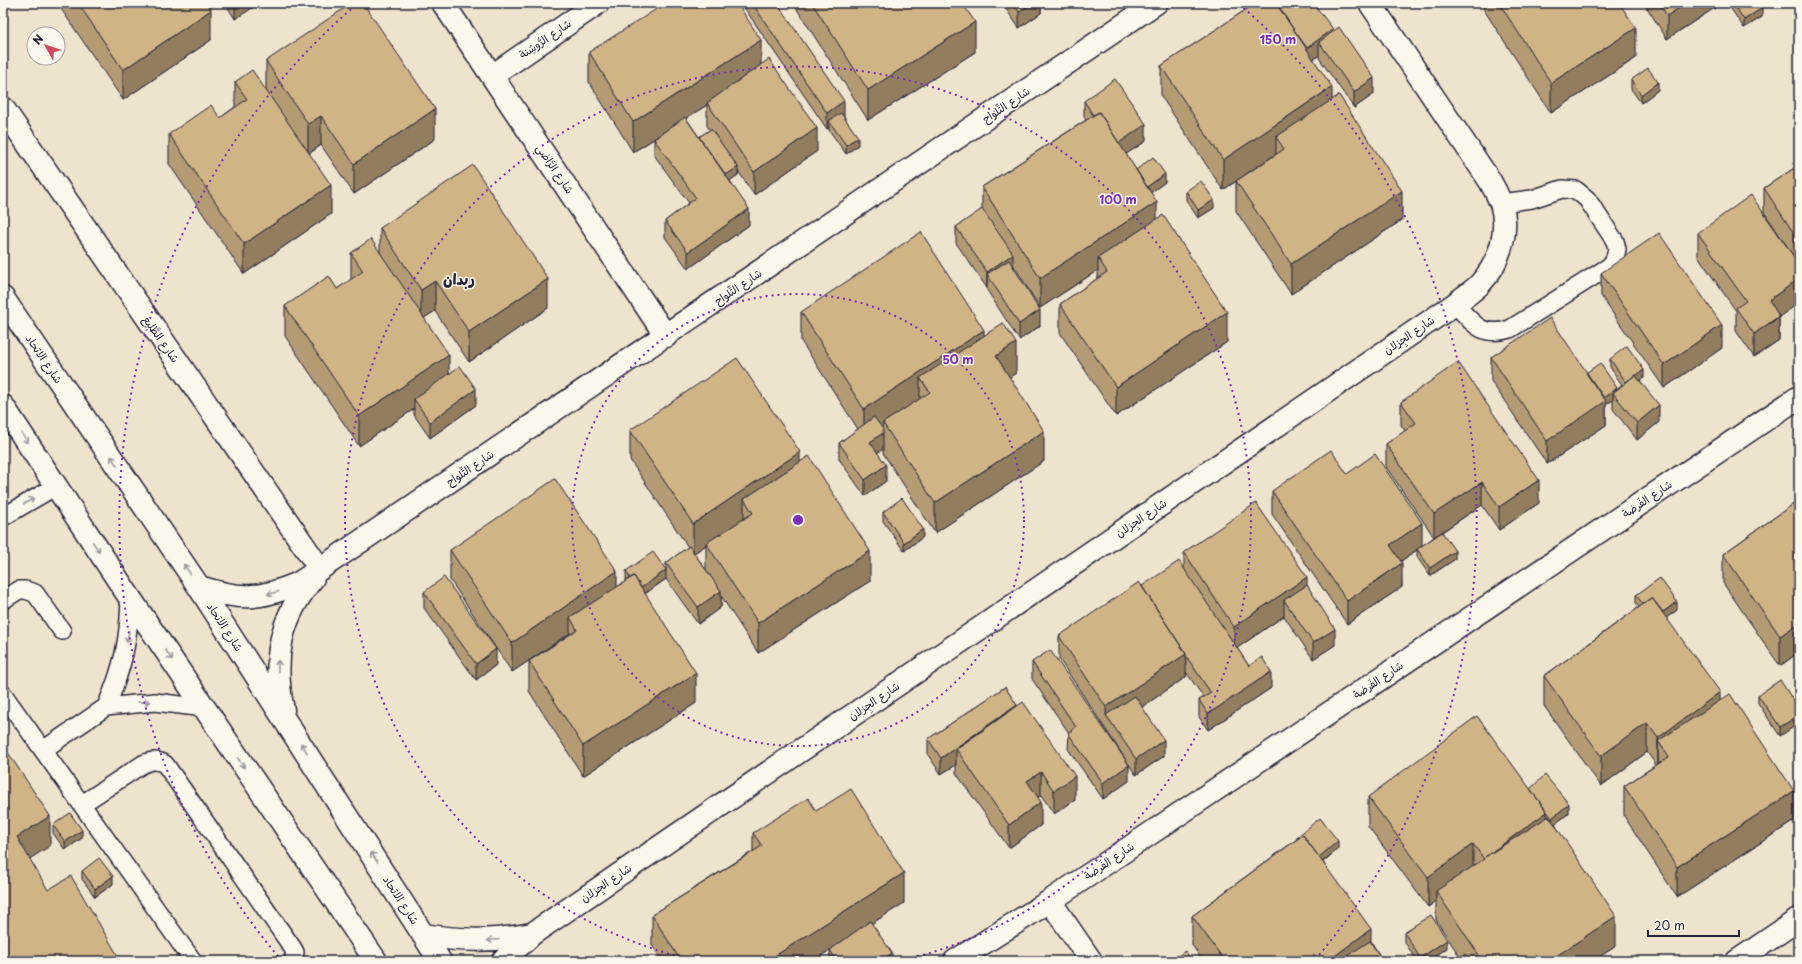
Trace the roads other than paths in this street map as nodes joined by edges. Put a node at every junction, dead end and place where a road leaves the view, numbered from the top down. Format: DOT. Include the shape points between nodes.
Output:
graph roads {
  1 [pos="443,3"];
  2 [pos="598,3"];
  3 [pos="1156,3"];
  4 [pos="1370,3"];
  5 [pos="492,76"];
  6 [pos="3,108"];
  7 [pos="1501,203"];
  8 [pos="3,298"];
  9 [pos="1455,304"];
  10 [pos="666,336"];
  11 [pos="1799,396"];
  12 [pos="3,406"];
  13 [pos="56,486"];
  14 [pos="3,517"];
  15 [pos="320,569"];
  16 [pos="199,587"];
  17 [pos="130,598"];
  18 [pos="3,600"];
  19 [pos="62,631"];
  20 [pos="3,694"];
  21 [pos="106,706"];
  22 [pos="205,708"];
  23 [pos="285,718"];
  24 [pos="43,750"];
  25 [pos="82,804"];
  26 [pos="1050,901"];
  27 [pos="1799,919"];
  28 [pos="532,934"];
  29 [pos="423,935"];
  30 [pos="362,950"];
  31 [pos="193,961"];
  32 [pos="293,961"];
  33 [pos="376,961"];
  34 [pos="440,961"];
  35 [pos="503,961"];
  36 [pos="956,961"];
  37 [pos="1091,961"];
  38 [pos="1736,961"];
  1 -- 5 [label="street, شارع الرَّاضي"];
  2 -- 5 [label="street, شارع الرُّوشِنة"];
  3 -- 10 [label="street, شارع التِّلواح"];
  4 -- 7 [label="street, شارع الجِزلان" via="1490,181"];
  5 -- 10 [label="street, شارع الرَّاضي"];
  6 -- 15 [label="street, شارع الطَّليع"];
  7 -- 9 [label="street, شارع الجِزلان" via="1504,227 1498,256 1478,286"];
  7 -- 9 [label="lane" via="1532,199 1562,188 1576,190 1587,199 1615,241 1615,258 1610,266 1503,332 1494,333 1480,329"];
  16 -- 8 [label="street, شارع الاتحاد, one-way"];
  9 -- 28 [label="street, شارع الجِزلان"];
  10 -- 15 [label="street, شارع التِّلواح"];
  11 -- 26 [label="street, شارع الفَرضة"];
  12 -- 13 [label="street, one-way"];
  14 -- 13 [label="lane, one-way"];
  13 -- 17 [label="street, one-way"];
  15 -- 16 [label="street, شارع التِّلواح, one-way" via="299,583 275,593 249,597 224,595"];
  23 -- 15 [label="street, شارع التِّلواح, one-way" via="278,687 278,655 285,623 300,594"];
  16 -- 23 [label="street, شارع الاتحاد"];
  17 -- 21 [label="lane, one-way" via="125,654"];
  17 -- 22 [label="street, one-way"];
  18 -- 19 [label="lane" via="19,590 35,593"];
  20 -- 24 [label="lane"];
  21 -- 22 [label="lane, one-way" via="155,702"];
  21 -- 24 [label="lane"];
  22 -- 30 [label="street, one-way"];
  29 -- 23 [label="street, شارع الاتحاد, one-way"];
  24 -- 25 [label="lane"];
  25 -- 31 [label="lane"];
  25 -- 32 [label="lane" via="143,764 157,761 165,764 292,947"];
  26 -- 36 [label="street, شارع الفَرضة"];
  26 -- 37 [label="street"];
  27 -- 38 [label="street"];
  28 -- 29 [label="street, شارع الجِزلان, one-way" via="489,941"];
  28 -- 35 [label="street, شارع الجِزلان"];
  29 -- 34 [label="street, شارع الاتحاد"];
  30 -- 33 [label="street"];
}
